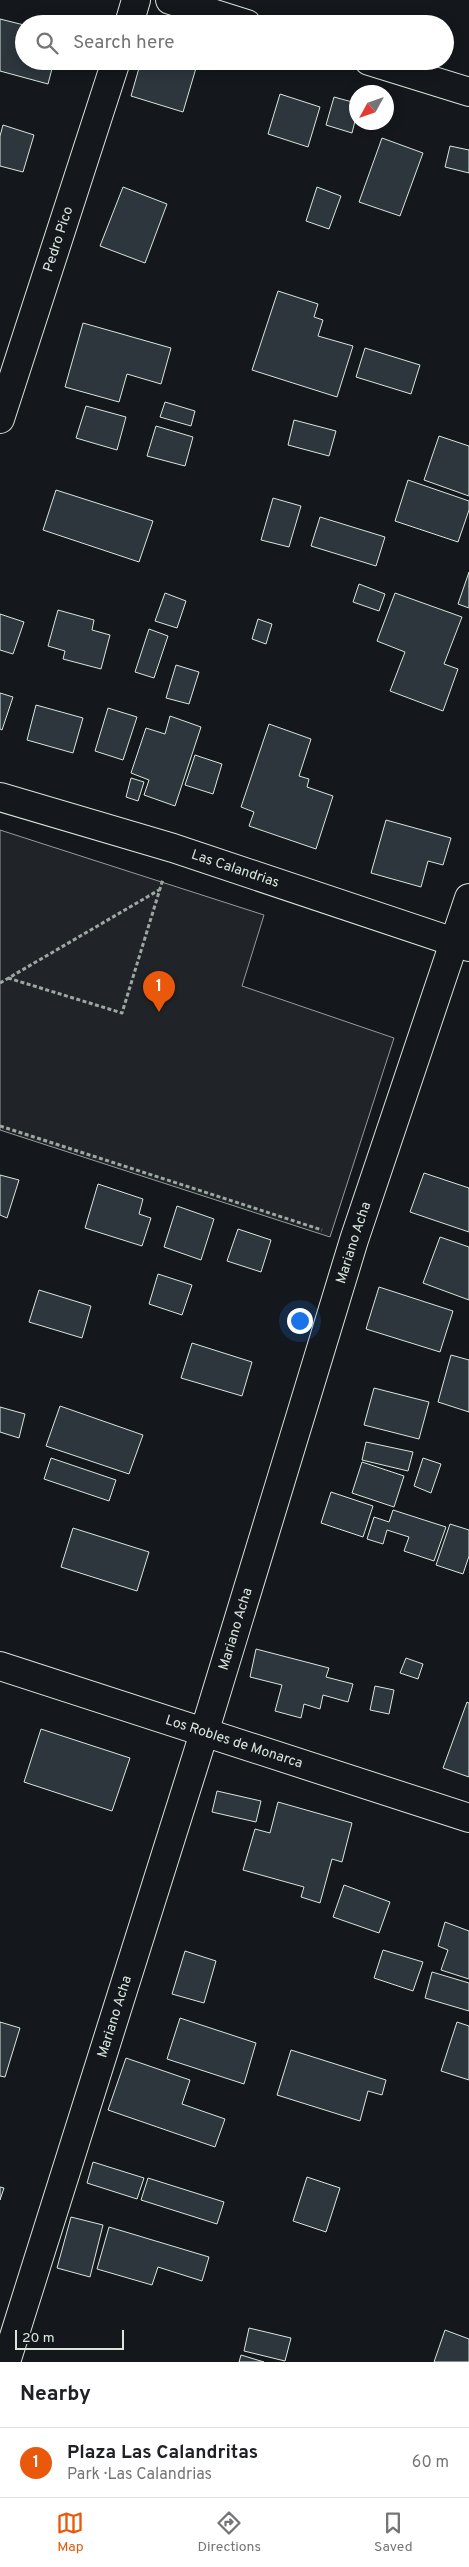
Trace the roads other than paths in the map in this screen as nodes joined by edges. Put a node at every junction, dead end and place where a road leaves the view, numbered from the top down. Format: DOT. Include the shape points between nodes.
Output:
graph roads {
  1 [pos="136,0"];
  2 [pos="170,0"];
  3 [pos="132,15"];
  4 [pos="218,15"];
  5 [pos="113,70"];
  6 [pos="398,70"];
  7 [pos="469,92"];
  8 [pos="0,418"];
  9 [pos="0,797"];
  10 [pos="469,898"];
  11 [pos="462,945"];
  12 [pos="0,1666"];
  13 [pos="204,1733"];
  14 [pos="469,1818"];
  15 [pos="6,2362"];
  1 -- 3 [label="street"];
  2 -- 4 [label="street"];
  5 -- 8 [label="street, Pedro Pico"];
  6 -- 7 [label="street"];
  9 -- 11 [label="street, Las Calandrias" via="173,848"];
  10 -- 11 [label="street, Mariano Acha"];
  11 -- 13 [label="street, Mariano Acha" via="354,1240"];
  12 -- 13 [label="street, Los Robles de Monarca"];
  13 -- 14 [label="street, Los Robles de Monarca"];
  13 -- 15 [label="street, Mariano Acha"];
}
